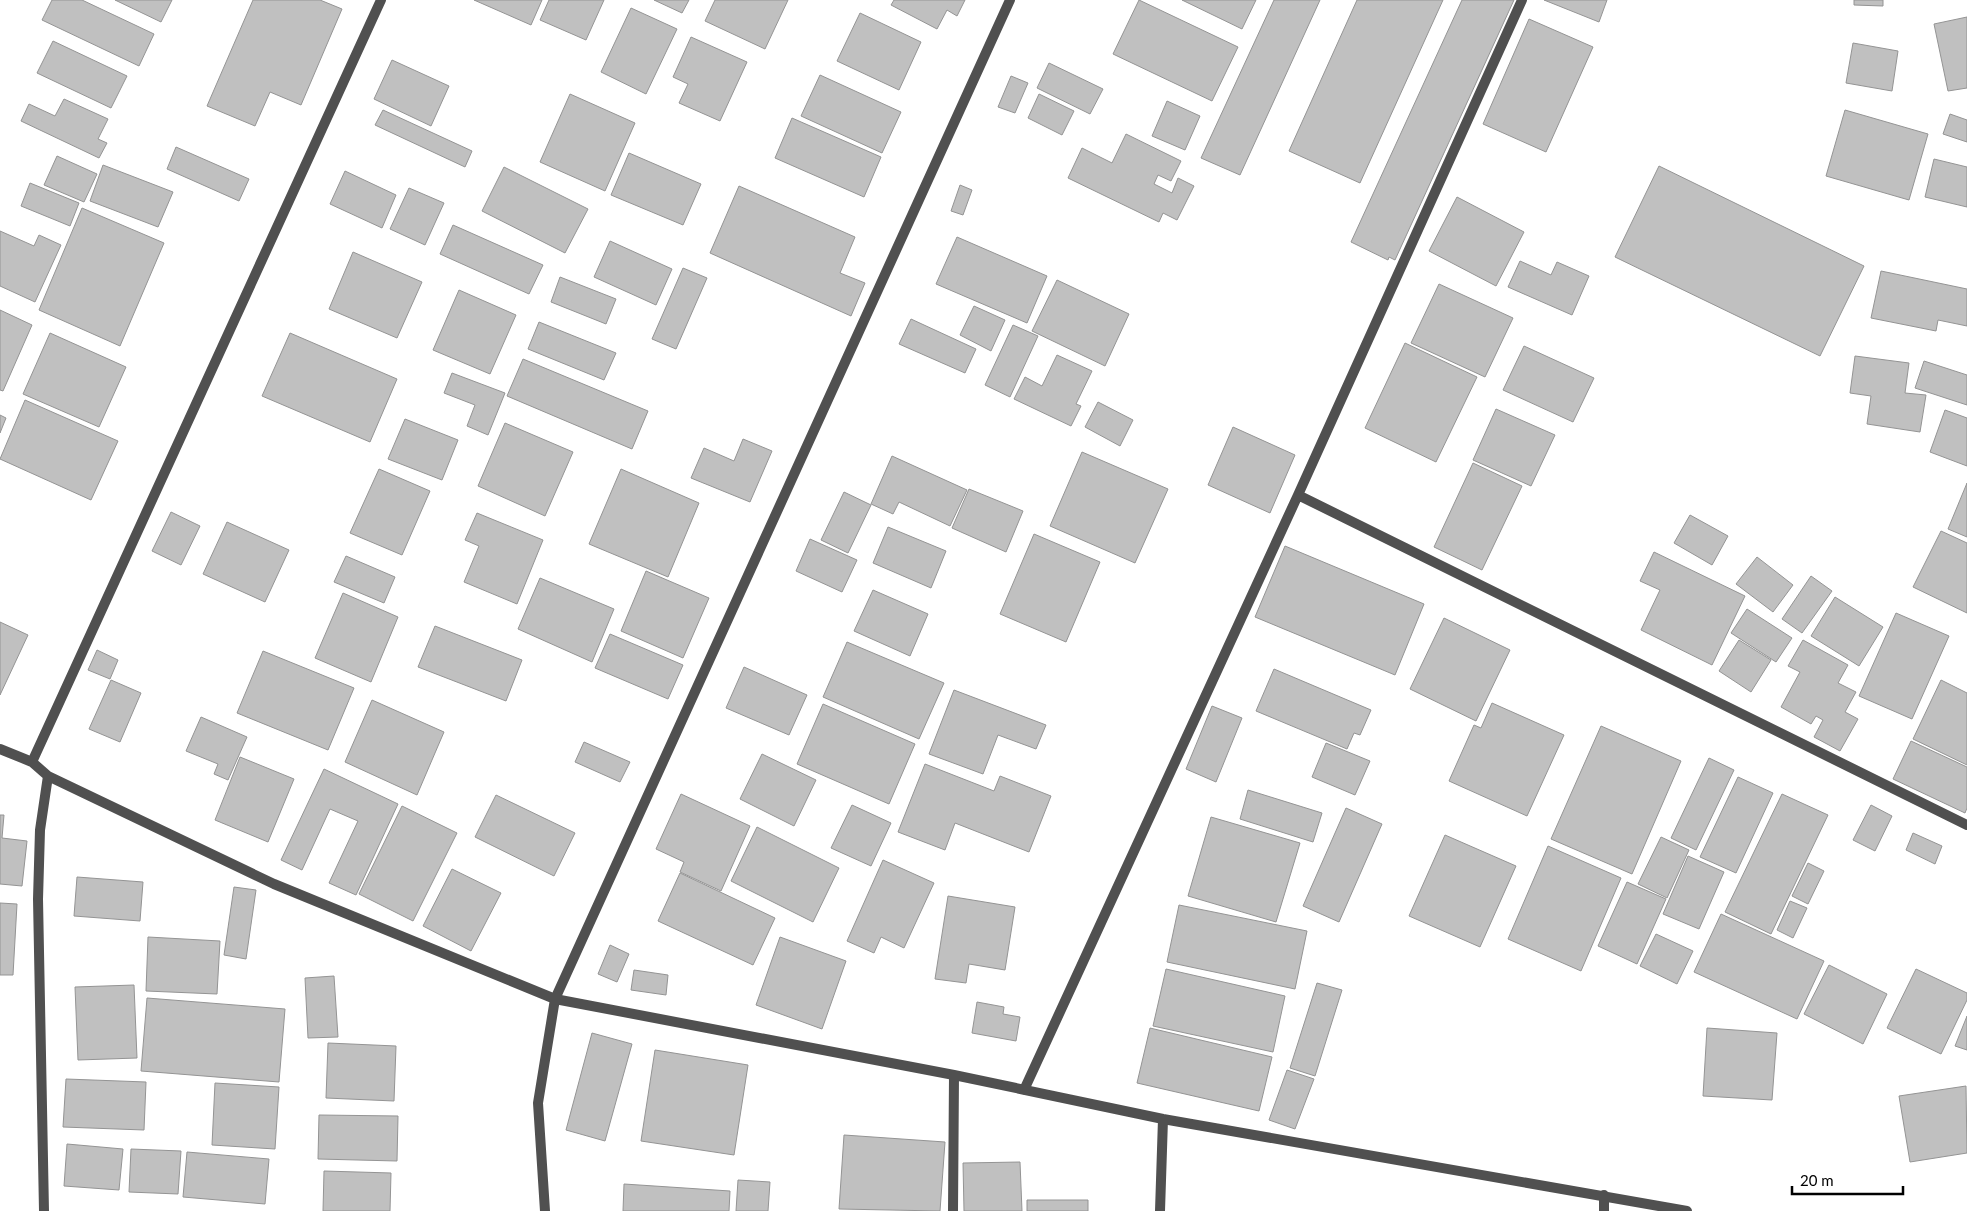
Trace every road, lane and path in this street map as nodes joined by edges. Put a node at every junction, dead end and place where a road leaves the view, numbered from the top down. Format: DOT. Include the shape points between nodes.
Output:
graph roads {
  1 [pos="381,0"];
  2 [pos="1010,0"];
  3 [pos="1522,0"];
  4 [pos="1298,495"];
  5 [pos="0,749"];
  6 [pos="32,762"];
  7 [pos="48,776"];
  8 [pos="1967,825"];
  9 [pos="555,999"];
  10 [pos="954,1075"];
  11 [pos="1024,1090"];
  12 [pos="1163,1119"];
  13 [pos="1604,1196"];
  14 [pos="44,1211"];
  15 [pos="545,1211"];
  16 [pos="952,1211"];
  17 [pos="1160,1211"];
  18 [pos="1604,1211"];
  19 [pos="1687,1211"];
  1 -- 6 [label="street"];
  2 -- 9 [label="street"];
  3 -- 4 [label="street"];
  4 -- 8 [label="street"];
  4 -- 11 [label="street"];
  5 -- 6 [label="street"];
  6 -- 7 [label="street"];
  7 -- 9 [label="street" via="274,884"];
  7 -- 14 [label="street" via="40,830 38,899"];
  9 -- 10 [label="street"];
  9 -- 15 [label="street" via="538,1103"];
  10 -- 11 [label="street"];
  10 -- 16 [label="street"];
  11 -- 12 [label="street"];
  12 -- 13 [label="street"];
  12 -- 17 [label="street"];
  13 -- 18 [label="street"];
  13 -- 19 [label="street"];
}
